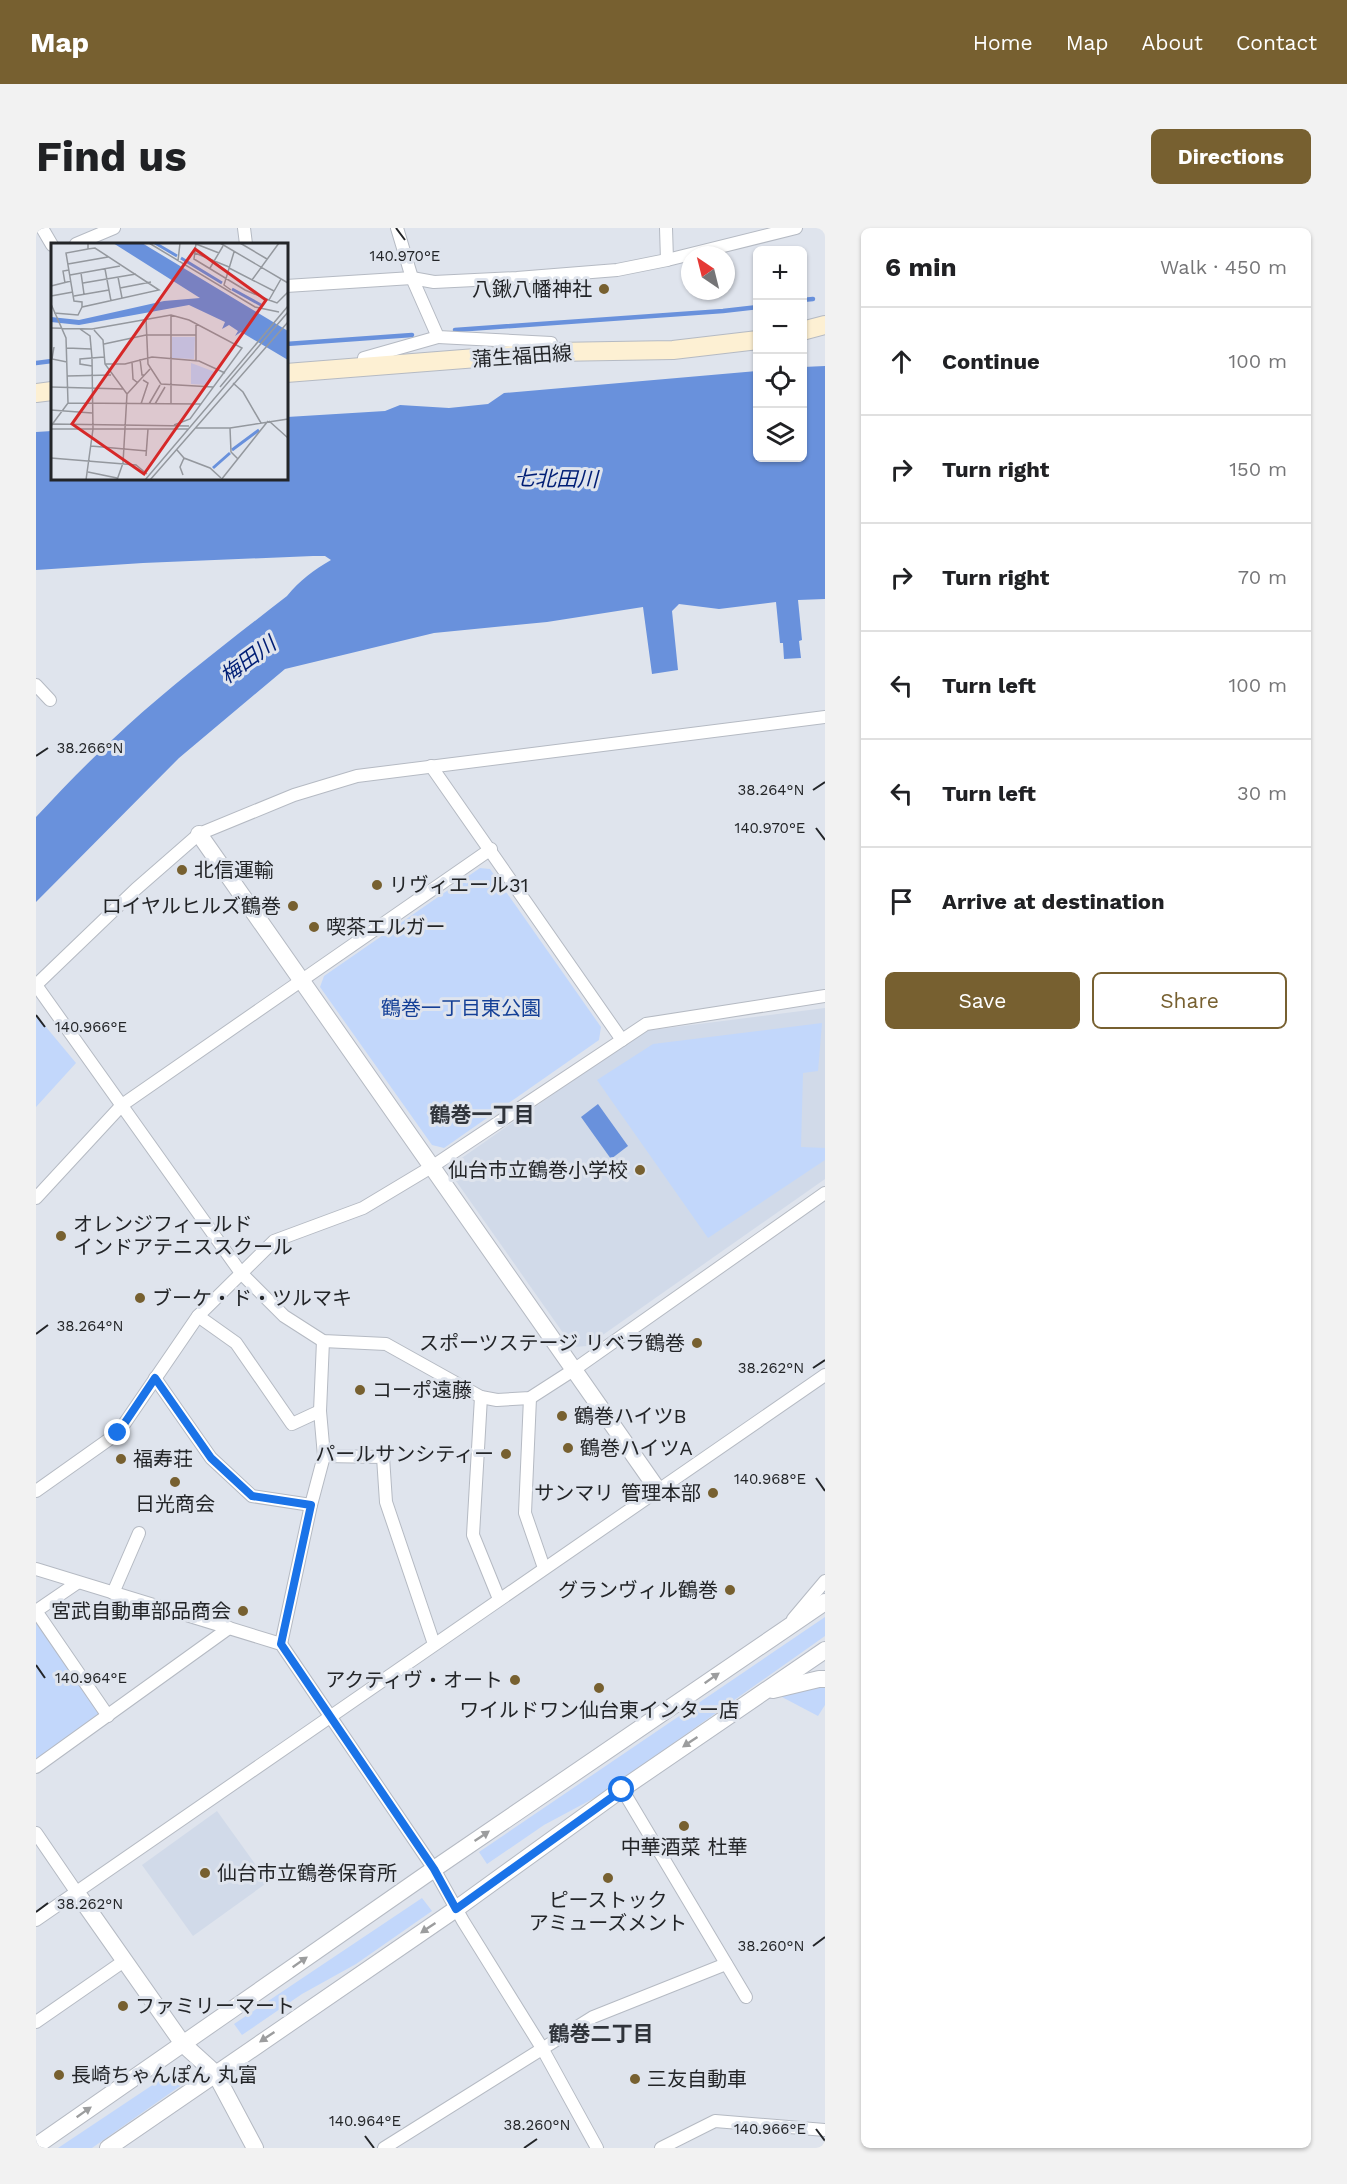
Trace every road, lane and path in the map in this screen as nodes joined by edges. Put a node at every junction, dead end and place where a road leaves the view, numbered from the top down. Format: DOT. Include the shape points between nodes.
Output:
graph roads {
  1 [pos="42,228"];
  2 [pos="114,228"];
  3 [pos="244,228"];
  4 [pos="397,228"];
  5 [pos="666,228"];
  6 [pos="796,228"];
  7 [pos="51,243"];
  8 [pos="78,243"];
  9 [pos="246,243"];
  10 [pos="668,260"];
  11 [pos="412,278"];
  12 [pos="288,286"];
  13 [pos="825,325"];
  14 [pos="807,330"];
  15 [pos="438,337"];
  16 [pos="753,341"];
  17 [pos="553,352"];
  18 [pos="363,368"];
  19 [pos="288,374"];
  20 [pos="51,391"];
  21 [pos="36,393"];
  22 [pos="36,686"];
  23 [pos="50,700"];
  24 [pos="825,717"];
  25 [pos="431,766"];
  26 [pos="199,834"];
  27 [pos="491,849"];
  28 [pos="302,981"];
  29 [pos="36,985"];
  30 [pos="825,996"];
  31 [pos="621,1040"];
  32 [pos="122,1105"];
  33 [pos="433,1166"];
  34 [pos="825,1193"];
  35 [pos="36,1198"];
  36 [pos="241,1273"];
  37 [pos="198,1316"];
  38 [pos="323,1341"];
  39 [pos="575,1369"];
  40 [pos="825,1375"];
  41 [pos="155,1378"];
  42 [pos="481,1397"];
  43 [pos="530,1398"];
  44 [pos="320,1412"];
  45 [pos="324,1456"];
  46 [pos="658,1490"];
  47 [pos="36,1491"];
  48 [pos="311,1505"];
  49 [pos="139,1533"];
  50 [pos="544,1568"];
  51 [pos="36,1569"];
  52 [pos="825,1581"];
  53 [pos="77,1583"];
  54 [pos="113,1593"];
  55 [pos="499,1599"];
  56 [pos="825,1602"];
  57 [pos="787,1627"];
  58 [pos="229,1628"];
  59 [pos="281,1644"];
  60 [pos="434,1644"];
  61 [pos="825,1650"];
  62 [pos="825,1679"];
  63 [pos="765,1692"];
  64 [pos="108,1716"];
  65 [pos="329,1717"];
  66 [pos="36,1767"];
  67 [pos="622,1790"];
  68 [pos="36,1833"];
  69 [pos="434,1869"];
  70 [pos="77,1893"];
  71 [pos="456,1909"];
  72 [pos="36,1920"];
  73 [pos="124,1962"];
  74 [pos="726,1964"];
  75 [pos="746,1998"];
  76 [pos="36,2022"];
  77 [pos="183,2044"];
  78 [pos="542,2048"];
  79 [pos="215,2073"];
  80 [pos="825,2130"];
  81 [pos="36,2146"];
  82 [pos="108,2148"];
  83 [pos="255,2148"];
  84 [pos="384,2148"];
  85 [pos="597,2148"];
  86 [pos="661,2148"];
  1 -- 7 [label="street"];
  2 -- 8 [label="street"];
  3 -- 9 [label="street"];
  4 -- 11 [label="street"];
  5 -- 10 [label="street"];
  6 -- 10 [label="street"];
  10 -- 11 [label="street" via="617,270 517,278 434,282"];
  11 -- 12 [label="street"];
  11 -- 15 [label="street"];
  13 -- 14 [label="main road"];
  15 -- 17 [label="street" via="551,343"];
  15 -- 18 [label="street" via="364,358"];
  16 -- 17 [label="main road, 蒲生福田線" via="673,350"];
  17 -- 18 [label="main road, 蒲生福田線"];
  18 -- 19 [label="main road, 蒲生福田線"];
  20 -- 21 [label="main road"];
  22 -- 23 [label="street"];
  24 -- 25 [label="street"];
  25 -- 26 [label="street" via="357,776 294,795"];
  25 -- 27 [label="street"];
  26 -- 28 [label="street"];
  26 -- 29 [label="street"];
  27 -- 28 [label="street"];
  27 -- 31 [label="street"];
  28 -- 32 [label="street"];
  28 -- 33 [label="street"];
  29 -- 32 [label="street"];
  30 -- 31 [label="street" via="646,1024"];
  31 -- 33 [label="street"];
  32 -- 35 [label="street"];
  32 -- 36 [label="street"];
  33 -- 36 [label="street" via="363,1208 274,1241"];
  33 -- 39 [label="street"];
  34 -- 39 [label="street"];
  36 -- 37 [label="street"];
  36 -- 38 [label="street" via="284,1316"];
  37 -- 41 [label="street"];
  37 -- 44 [label="street" via="236,1343 292,1424"];
  38 -- 42 [label="street" via="386,1344"];
  38 -- 44 [label="street"];
  39 -- 43 [label="street"];
  39 -- 46 [label="street"];
  40 -- 46 [label="street"];
  41 -- 47 [label="street" via="118,1433"];
  41 -- 48 [label="street" via="211,1458 252,1496"];
  42 -- 43 [label="street"];
  42 -- 55 [label="street" via="473,1535"];
  43 -- 50 [label="street" via="525,1513"];
  44 -- 45 [label="street"];
  45 -- 48 [label="street"];
  45 -- 60 [label="street" via="383,1457 386,1502"];
  46 -- 50 [label="street"];
  48 -- 59 [label="street"];
  49 -- 54 [label="street"];
  50 -- 55 [label="street"];
  51 -- 53 [label="street"];
  52 -- 57 [label="street"];
  53 -- 54 [label="street"];
  53 -- 64 [label="street" via="36,1611"];
  54 -- 58 [label="street"];
  55 -- 60 [label="street"];
  56 -- 57 [label="street"];
  69 -- 57 [label="street, one-way"];
  58 -- 59 [label="street"];
  58 -- 64 [label="street"];
  59 -- 65 [label="street"];
  60 -- 65 [label="street"];
  61 -- 63 [label="street"];
  62 -- 63 [label="street"];
  63 -- 67 [label="street, one-way"];
  64 -- 66 [label="street"];
  65 -- 69 [label="street"];
  65 -- 70 [label="street"];
  67 -- 71 [label="street"];
  67 -- 74 [label="street"];
  68 -- 70 [label="street"];
  69 -- 71 [label="street"];
  77 -- 69 [label="street, one-way"];
  70 -- 72 [label="street"];
  70 -- 73 [label="street"];
  71 -- 78 [label="street"];
  71 -- 79 [label="street, one-way"];
  73 -- 76 [label="street"];
  73 -- 77 [label="street"];
  74 -- 75 [label="street"];
  74 -- 78 [label="street" via="593,2017"];
  77 -- 79 [label="street"];
  81 -- 77 [label="street, one-way"];
  78 -- 84 [label="street"];
  78 -- 85 [label="street"];
  79 -- 82 [label="street"];
  79 -- 83 [label="street"];
  80 -- 86 [label="street" via="715,2121"];
}
